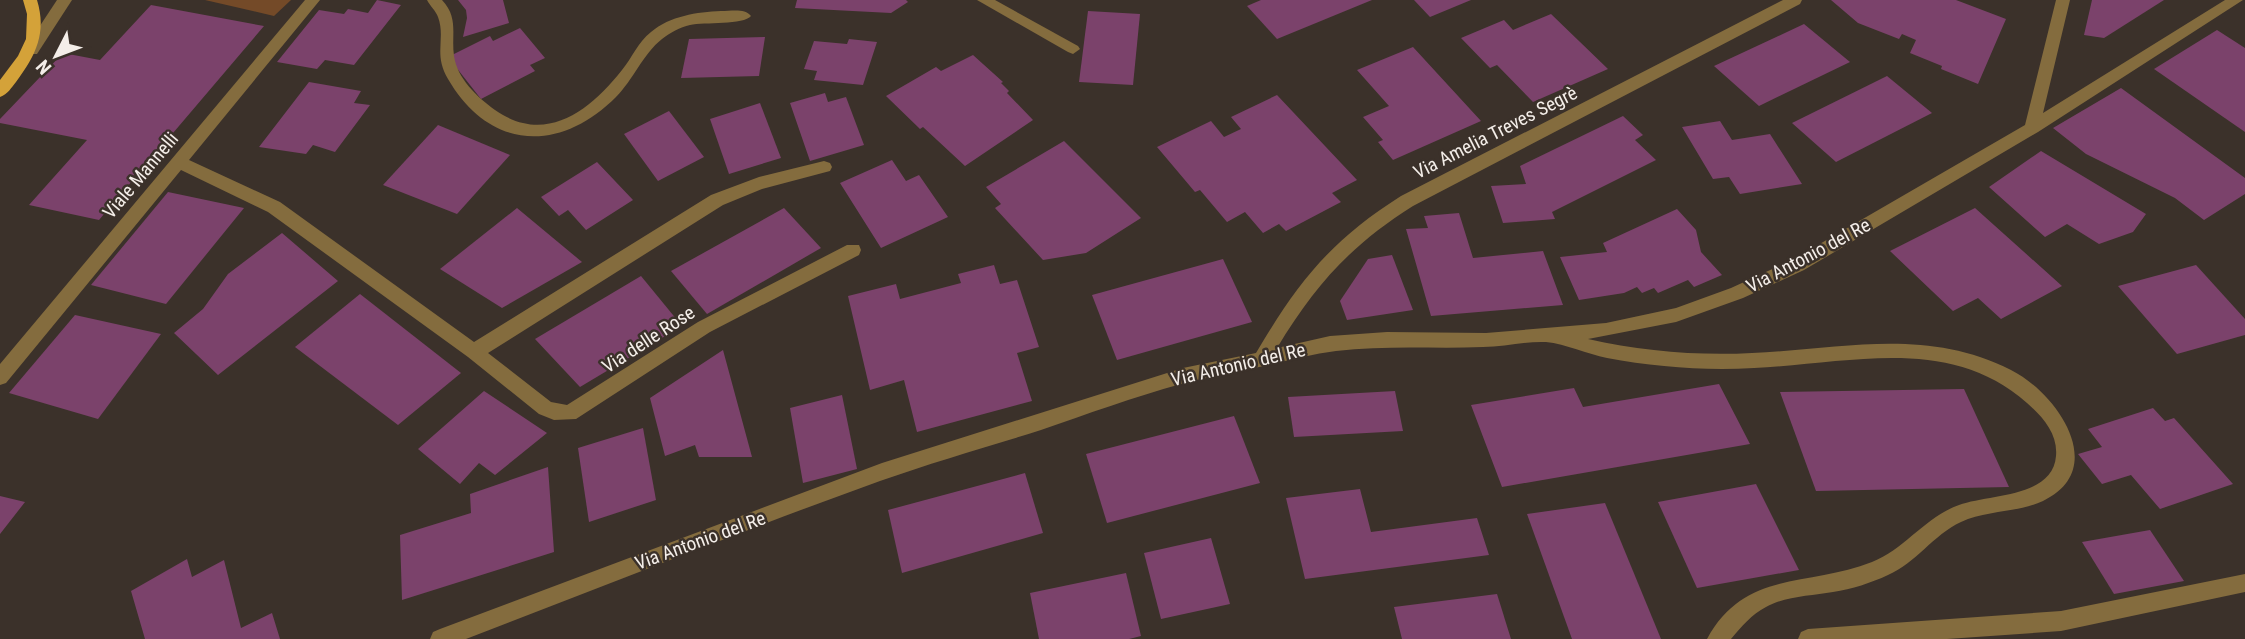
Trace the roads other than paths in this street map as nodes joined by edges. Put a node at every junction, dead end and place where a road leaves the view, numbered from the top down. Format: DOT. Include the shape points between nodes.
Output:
graph roads {
  1 [pos="30,0"];
  2 [pos="65,0"];
  3 [pos="313,0"];
  4 [pos="434,0"];
  5 [pos="984,0"];
  6 [pos="1795,0"];
  7 [pos="2063,0"];
  8 [pos="2236,0"];
  9 [pos="744,16"];
  10 [pos="1073,49"];
  11 [pos="32,50"];
  12 [pos="0,91"];
  13 [pos="2032,128"];
  14 [pos="178,162"];
  15 [pos="824,167"];
  16 [pos="853,250"];
  17 [pos="1550,335"];
  18 [pos="474,352"];
  19 [pos="1262,358"];
  20 [pos="0,377"];
  21 [pos="2245,583"];
  22 [pos="440,639"];
  23 [pos="1717,639"];
  24 [pos="1808,639"];
  1 -- 11 [label="main road" via="36,30"];
  2 -- 11 [label="street"];
  3 -- 14 [label="street, Viale Mannelli"];
  4 -- 9 [label="street" via="447,16 446,60 461,86 499,121 537,132 562,127 587,114 625,77 647,43 669,27 691,19"];
  5 -- 10 [label="lane"];
  6 -- 19 [label="street, Via Amelia Treves Segrè" via="1363,228 1302,291"];
  7 -- 13 [label="street"];
  8 -- 13 [label="street, Via Antonio del Re"];
  11 -- 12 [label="main road"];
  13 -- 17 [label="street, Via Antonio del Re" via="1769,279 1665,319"];
  14 -- 18 [label="street, Via delle Rose" via="274,206"];
  14 -- 20 [label="street, Viale Mannelli"];
  15 -- 18 [label="street" via="759,183 717,200"];
  16 -- 18 [label="street, Via delle Rose" via="704,327 570,413 545,408"];
  17 -- 19 [label="street, Via Antonio del Re" via="1369,340"];
  17 -- 23 [label="street" via="1584,347 1642,356 1748,361 1898,348 1934,351 2001,372 2026,389 2055,420 2066,456 2060,474 2047,488 1938,524 1897,561 1880,569 1771,594 1752,604"];
  19 -- 22 [label="street, Via Antonio del Re" via="1146,387 882,472"];
  21 -- 24 [label="street" via="2061,621"];
}
